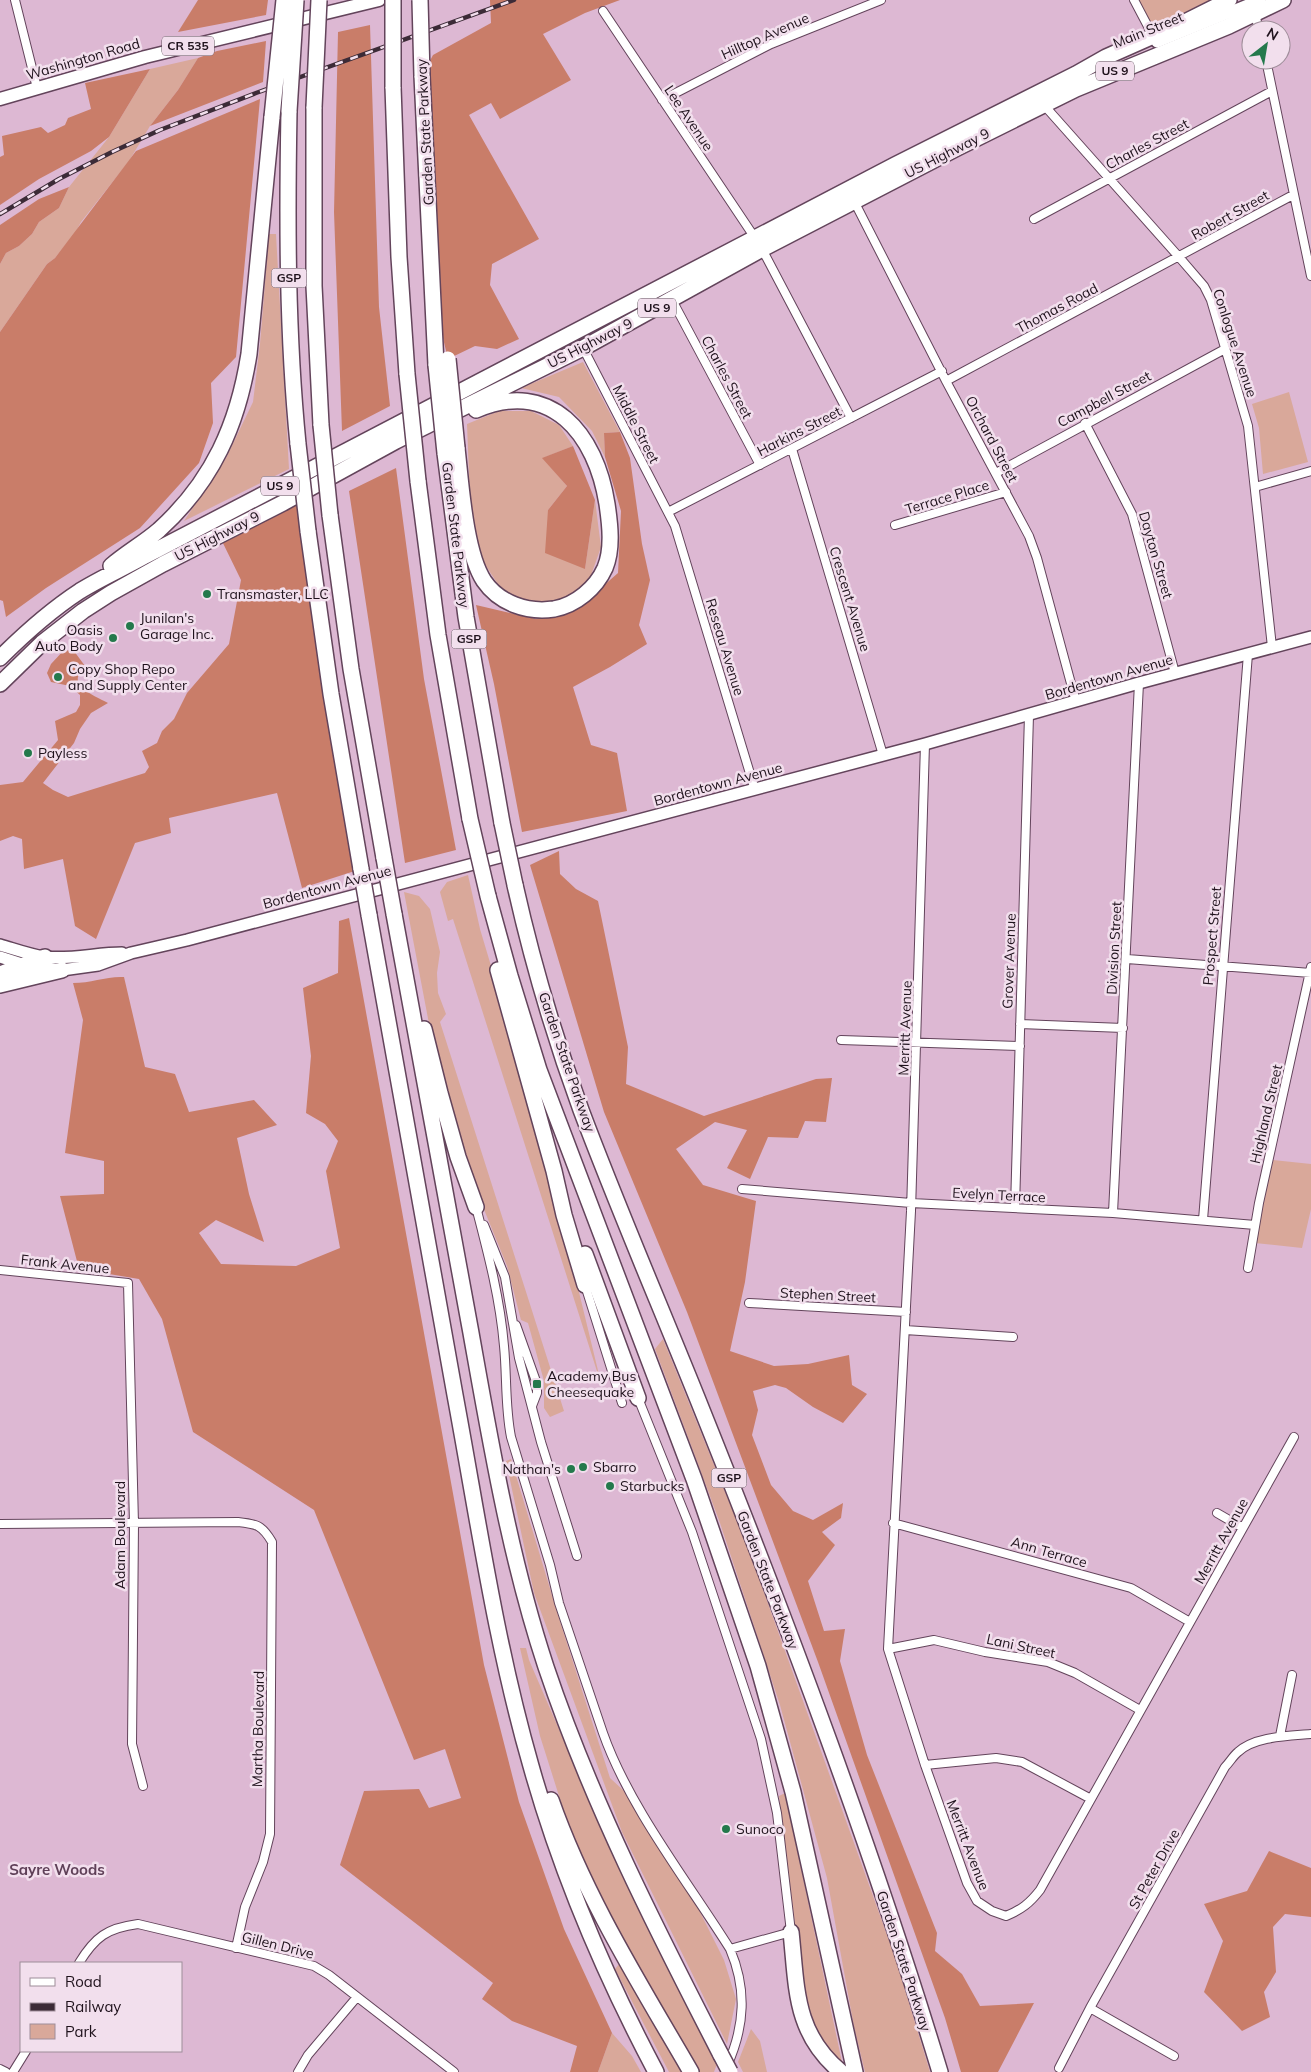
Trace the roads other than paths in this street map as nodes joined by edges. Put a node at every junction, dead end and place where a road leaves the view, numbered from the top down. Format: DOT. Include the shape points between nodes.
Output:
graph roads {
  1 [pos="15,0"];
  2 [pos="284,0"];
  3 [pos="296,0"];
  4 [pos="319,0"];
  5 [pos="379,0"];
  6 [pos="393,0"];
  7 [pos="420,0"];
  8 [pos="881,0"];
  9 [pos="1134,0"];
  10 [pos="1229,0"];
  11 [pos="1283,0"];
  12 [pos="1257,7"];
  13 [pos="603,11"];
  14 [pos="1258,20"];
  15 [pos="1153,36"];
  16 [pos="1268,70"];
  17 [pos="1076,74"];
  18 [pos="36,88"];
  19 [pos="1272,91"];
  20 [pos="0,99"];
  21 [pos="662,100"];
  22 [pos="1043,104"];
  23 [pos="1110,179"];
  24 [pos="1293,195"];
  25 [pos="854,201"];
  26 [pos="1034,219"];
  27 [pos="758,243"];
  28 [pos="1179,257"];
  29 [pos="1311,276"];
  30 [pos="672,300"];
  31 [pos="583,348"];
  32 [pos="1225,349"];
  33 [pos="942,371"];
  34 [pos="946,381"];
  35 [pos="850,418"];
  36 [pos="1085,423"];
  37 [pos="792,449"];
  38 [pos="451,450"];
  39 [pos="760,465"];
  40 [pos="1311,471"];
  41 [pos="996,473"];
  42 [pos="334,476"];
  43 [pos="1255,487"];
  44 [pos="1006,492"];
  45 [pos="668,512"];
  46 [pos="895,526"];
  47 [pos="83,590"];
  48 [pos="1311,637"];
  49 [pos="1272,647"];
  50 [pos="1248,654"];
  51 [pos="0,658"];
  52 [pos="1174,673"];
  53 [pos="1139,683"];
  54 [pos="0,684"];
  55 [pos="1076,702"];
  56 [pos="1029,716"];
  57 [pos="924,744"];
  58 [pos="883,755"];
  59 [pos="755,790"];
  60 [pos="488,896"];
  61 [pos="0,945"];
  62 [pos="131,953"];
  63 [pos="0,957"];
  64 [pos="45,957"];
  65 [pos="1126,959"];
  66 [pos="25,965"];
  67 [pos="1222,966"];
  68 [pos="62,970"];
  69 [pos="1311,971"];
  70 [pos="0,974"];
  71 [pos="405,975"];
  72 [pos="0,985"];
  73 [pos="1020,1024"];
  74 [pos="1123,1028"];
  75 [pos="841,1040"];
  76 [pos="917,1042"];
  77 [pos="1020,1046"];
  78 [pos="554,1171"];
  79 [pos="742,1189"];
  80 [pos="911,1204"];
  81 [pos="476,1207"];
  82 [pos="1015,1208"];
  83 [pos="1114,1213"];
  84 [pos="1202,1220"];
  85 [pos="1255,1225"];
  86 [pos="1248,1268"];
  87 [pos="0,1270"];
  88 [pos="128,1283"];
  89 [pos="585,1285"];
  90 [pos="749,1303"];
  91 [pos="906,1312"];
  92 [pos="905,1330"];
  93 [pos="1014,1337"];
  94 [pos="638,1398"];
  95 [pos="622,1403"];
  96 [pos="1294,1437"];
  97 [pos="1217,1513"];
  98 [pos="894,1523"];
  99 [pos="0,1524"];
  100 [pos="134,1524"];
  101 [pos="1243,1528"];
  102 [pos="577,1556"];
  103 [pos="490,1585"];
  104 [pos="1190,1622"];
  105 [pos="888,1649"];
  106 [pos="1292,1675"];
  107 [pos="1140,1710"];
  108 [pos="1311,1734"];
  109 [pos="1280,1736"];
  110 [pos="925,1765"];
  111 [pos="143,1786"];
  112 [pos="1091,1799"];
  113 [pos="791,1932"];
  114 [pos="236,1948"];
  115 [pos="730,1949"];
  116 [pos="80,1962"];
  117 [pos="357,1997"];
  118 [pos="1090,2008"];
  119 [pos="25,2052"];
  120 [pos="1174,2056"];
  121 [pos="0,2068"];
  122 [pos="1059,2068"];
  123 [pos="850,2069"];
  124 [pos="6,2072"];
  125 [pos="13,2072"];
  126 [pos="298,2072"];
  127 [pos="454,2072"];
  128 [pos="656,2072"];
  129 [pos="690,2072"];
  130 [pos="724,2072"];
  131 [pos="730,2072"];
  132 [pos="940,2072"];
  1 -- 18 [label="street"];
  2 -- 47 [label="highway, bridge" via="249,354 239,404 228,436 203,480 176,513"];
  3 -- 103 [label="highway, GSP, bridge" via="289,111 289,303 298,444 308,531 330,694"];
  4 -- 71 [label="highway, GSP, bridge" via="314,107 314,269 321,425 352,677"];
  5 -- 18 [label="main road, Washington Road / CR 535" via="178,48"];
  6 -- 60 [label="highway, Garden State Parkway / GSP, bridge" via="399,257 418,481 439,643 470,819"];
  7 -- 38 [label="highway, Garden State Parkway, bridge" via="434,301"];
  8 -- 21 [label="street, Hilltop Avenue" via="771,44"];
  9 -- 15 [label="street"];
  10 -- 15 [label="highway, US 9"];
  11 -- 12 [label="highway, US Highway 9 / US 9"];
  12 -- 14 [label="street"];
  12 -- 17 [label="street, Main Street" via="1224,16"];
  12 -- 22 [label="highway, US Highway 9 / US 9"];
  13 -- 21 [label="street, Lee Avenue"];
  15 -- 17 [label="highway, US 9"];
  16 -- 19 [label="street"];
  17 -- 27 [label="highway, US Highway 9 / US 9" via="1023,99"];
  18 -- 20 [label="main road, Washington Road / CR 535"];
  19 -- 23 [label="street, Charles Street"];
  19 -- 24 [label="street"];
  21 -- 27 [label="street, Lee Avenue"];
  22 -- 23 [label="street, Conlogue Avenue"];
  22 -- 25 [label="highway, US Highway 9 / US 9"];
  23 -- 26 [label="street, Charles Street"];
  23 -- 28 [label="street, Conlogue Avenue"];
  24 -- 28 [label="street, Robert Street"];
  24 -- 29 [label="street"];
  25 -- 27 [label="highway, US Highway 9 / US 9"];
  25 -- 33 [label="street, Orchard Street"];
  27 -- 30 [label="highway, US Highway 9 / US 9"];
  27 -- 35 [label="street, Lee Avenue"];
  27 -- 47 [label="highway, US Highway 9 / US 9"];
  28 -- 32 [label="street, Conlogue Avenue" via="1204,286"];
  28 -- 34 [label="street, Thomas Road"];
  30 -- 31 [label="highway, US Highway 9 / US 9"];
  30 -- 39 [label="street, Charles Street"];
  31 -- 42 [label="highway, US Highway 9 / US 9" via="396,441"];
  31 -- 45 [label="street, Middle Street"];
  32 -- 36 [label="street, Campbell Street"];
  32 -- 43 [label="street, Conlogue Avenue" via="1248,426"];
  33 -- 34 [label="street, Orchard Street"];
  33 -- 35 [label="street, Harkins Street"];
  34 -- 41 [label="street, Orchard Street"];
  35 -- 37 [label="street, Harkins Street"];
  36 -- 41 [label="street, Campbell Street"];
  36 -- 52 [label="street, Dayton Street" via="1132,514"];
  37 -- 39 [label="street, Harkins Street"];
  37 -- 58 [label="street, Crescent Avenue"];
  38 -- 42 [label="highway" via="474,557 490,588 510,603 535,610 560,607 590,590 604,568 609,552 604,490 580,433 569,420 547,406 522,400 487,405 399,451"];
  38 -- 132 [label="highway, Garden State Parkway / GSP, bridge" via="463,600 485,737 515,885 542,992 578,1101 794,1649 879,1884"];
  39 -- 45 [label="street, Harkins Street"];
  40 -- 43 [label="street"];
  41 -- 44 [label="street, Orchard Street"];
  42 -- 54 [label="highway, US Highway 9 / US 9" via="111,593 52,634"];
  43 -- 49 [label="street, Conlogue Avenue"];
  44 -- 46 [label="street, Terrace Place"];
  44 -- 55 [label="street, Orchard Street" via="1037,558"];
  45 -- 59 [label="street, Reseau Avenue" via="683,550"];
  47 -- 51 [label="highway, US Highway 9 / US 9" via="49,614"];
  48 -- 49 [label="street, Bordentown Avenue"];
  49 -- 50 [label="street, Bordentown Avenue"];
  50 -- 52 [label="street, Bordentown Avenue"];
  50 -- 67 [label="street, Prospect Street"];
  52 -- 53 [label="street, Bordentown Avenue"];
  53 -- 55 [label="street, Bordentown Avenue"];
  53 -- 65 [label="street, Division Street"];
  55 -- 56 [label="street, Bordentown Avenue"];
  56 -- 57 [label="street, Bordentown Avenue"];
  56 -- 73 [label="street, Grover Avenue"];
  57 -- 58 [label="street, Bordentown Avenue"];
  57 -- 76 [label="street, Merritt Avenue"];
  58 -- 59 [label="street, Bordentown Avenue"];
  59 -- 62 [label="street, Bordentown Avenue"];
  60 -- 78 [label="highway" via="497,966"];
  60 -- 123 [label="highway, Garden State Parkway / GSP" via="539,1070 694,1479 756,1658 793,1792"];
  61 -- 64 [label="street, Bordentown Avenue"];
  62 -- 64 [label="street, Bordentown Avenue"];
  62 -- 68 [label="street, Bordentown Avenue" via="98,965"];
  63 -- 66 [label="street, Bordentown Avenue"];
  64 -- 66 [label="highway"];
  65 -- 67 [label="street"];
  65 -- 74 [label="street, Division Street"];
  66 -- 68 [label="street, Bordentown Avenue"];
  66 -- 70 [label="highway"];
  67 -- 69 [label="street"];
  67 -- 84 [label="street, Prospect Street"];
  68 -- 72 [label="highway"];
  69 -- 85 [label="street, Highland Street"];
  71 -- 81 [label="highway"];
  71 -- 131 [label="highway, GSP, bridge" via="497,1476 527,1604 557,1697 607,1819"];
  73 -- 74 [label="street"];
  73 -- 77 [label="street, Grover Avenue"];
  74 -- 83 [label="street, Division Street"];
  75 -- 76 [label="street"];
  76 -- 77 [label="street"];
  76 -- 80 [label="street, Merritt Avenue"];
  77 -- 82 [label="street, Grover Avenue"];
  78 -- 89 [label="highway"];
  78 -- 94 [label="highway"];
  79 -- 80 [label="street, Evelyn Terrace"];
  80 -- 82 [label="street, Evelyn Terrace"];
  80 -- 91 [label="street, Merritt Avenue"];
  81 -- 102 [label="street" via="502,1265 513,1316 537,1384 532,1406"];
  81 -- 115 [label="street" via="498,1303 510,1437 559,1603 603,1733 642,1812"];
  82 -- 83 [label="street, Evelyn Terrace"];
  83 -- 84 [label="street, Evelyn Terrace"];
  84 -- 85 [label="street, Evelyn Terrace"];
  85 -- 86 [label="street, Highland Street"];
  87 -- 88 [label="street, Frank Avenue"];
  88 -- 100 [label="street, Adam Boulevard"];
  89 -- 95 [label="street"];
  90 -- 91 [label="street, Stephen Street"];
  91 -- 92 [label="street, Merritt Avenue"];
  92 -- 93 [label="street"];
  92 -- 98 [label="street, Merritt Avenue"];
  94 -- 113 [label="street" via="701,1556 761,1739 779,1828"];
  96 -- 101 [label="street, Merritt Avenue"];
  97 -- 101 [label="street"];
  98 -- 104 [label="street, Ann Terrace" via="1131,1588"];
  98 -- 105 [label="street, Merritt Avenue"];
  99 -- 100 [label="street"];
  100 -- 111 [label="street, Adam Boulevard" via="132,1744"];
  100 -- 114 [label="street, Martha Boulevard" via="255,1524 265,1530 272,1542 270,1834 245,1907"];
  101 -- 104 [label="street, Merritt Avenue"];
  103 -- 128 [label="highway, GSP" via="514,1703 531,1767 572,1892 597,1952"];
  103 -- 129 [label="highway" via="509,1635 530,1726 559,1823 605,1923"];
  104 -- 107 [label="street, Merritt Avenue"];
  105 -- 107 [label="street, Lani Street" via="934,1640 1048,1662 1075,1673"];
  105 -- 110 [label="street, Merritt Avenue"];
  106 -- 109 [label="street"];
  107 -- 112 [label="street, Merritt Avenue"];
  108 -- 109 [label="street, St Peter Drive"];
  109 -- 118 [label="street, St Peter Drive" via="1239,1750 1226,1767"];
  110 -- 112 [label="street" via="996,1758 1022,1762"];
  110 -- 112 [label="street, Merritt Avenue" via="976,1902 1006,1916 1020,1910 1040,1890"];
  113 -- 115 [label="street"];
  113 -- 123 [label="highway" via="798,1997 805,2025 819,2049"];
  114 -- 116 [label="street, Gillen Drive" via="138,1924 102,1934"];
  114 -- 117 [label="street, Gillen Drive" via="314,1966"];
  115 -- 130 [label="street" via="740,1977 742,2012 739,2033"];
  117 -- 126 [label="street" via="308,2055"];
  117 -- 127 [label="street, Gillen Drive"];
  118 -- 120 [label="street"];
  118 -- 122 [label="street, St Peter Drive"];
  119 -- 125 [label="street"];
  121 -- 124 [label="street"];
}
